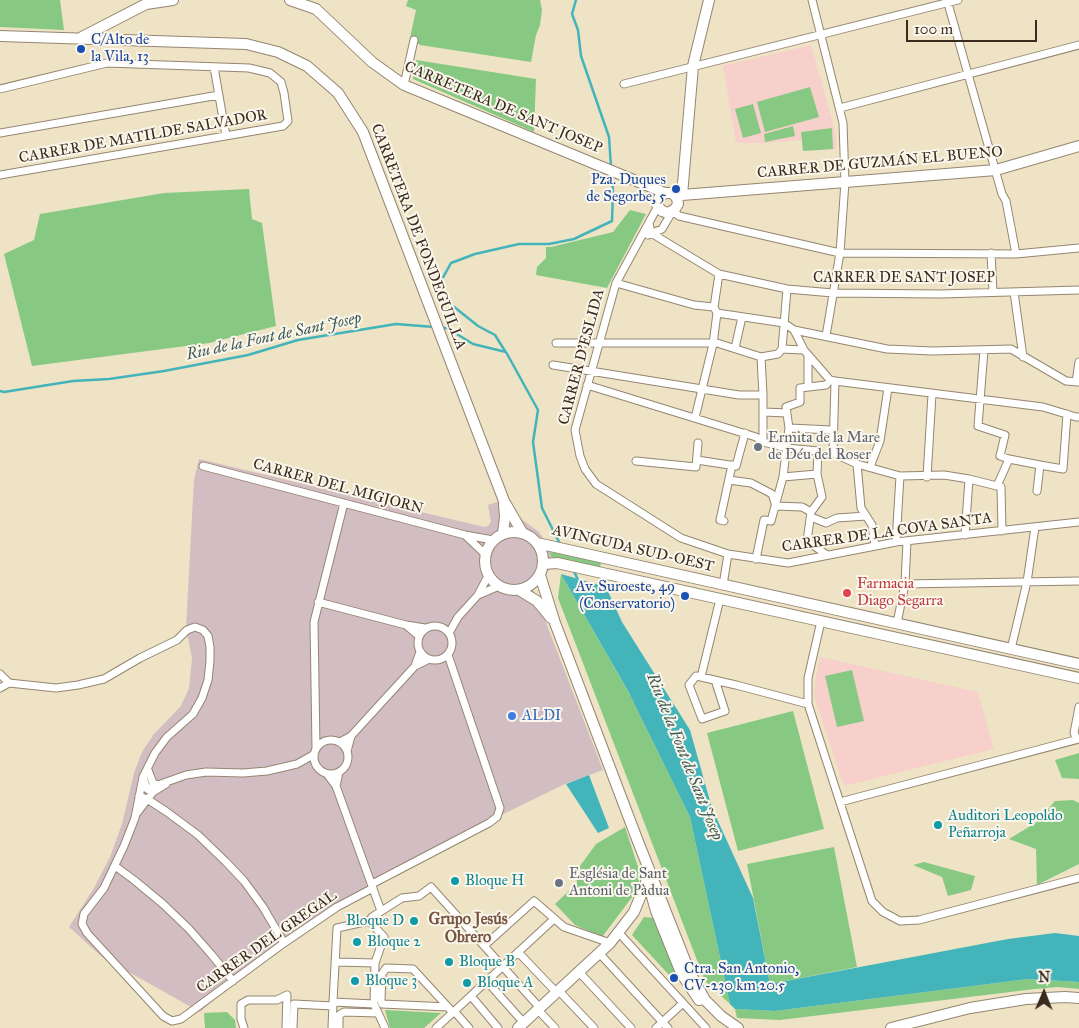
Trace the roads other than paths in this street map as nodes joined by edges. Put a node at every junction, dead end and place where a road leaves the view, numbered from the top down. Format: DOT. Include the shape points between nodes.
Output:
graph roads {
  1 [pos="173,0"];
  2 [pos="290,0"];
  3 [pos="709,0"];
  4 [pos="812,0"];
  5 [pos="958,0"];
  6 [pos="947,1"];
  7 [pos="821,34"];
  8 [pos="0,36"];
  9 [pos="80,38"];
  10 [pos="414,40"];
  11 [pos="1079,44"];
  12 [pos="693,66"];
  13 [pos="214,67"];
  14 [pos="968,74"];
  15 [pos="624,84"];
  16 [pos="404,85"];
  17 [pos="0,89"];
  18 [pos="219,95"];
  19 [pos="840,108"];
  20 [pos="0,133"];
  21 [pos="226,136"];
  22 [pos="1079,146"];
  23 [pos="996,170"];
  24 [pos="0,175"];
  25 [pos="845,182"];
  26 [pos="665,192"];
  27 [pos="679,197"];
  28 [pos="658,206"];
  29 [pos="672,212"];
  30 [pos="649,222"];
  31 [pos="651,234"];
  32 [pos="641,238"];
  33 [pos="1079,248"];
  34 [pos="840,253"];
  35 [pos="991,253"];
  36 [pos="1016,254"];
  37 [pos="719,274"];
  38 [pos="616,283"];
  39 [pos="787,289"];
  40 [pos="1079,290"];
  41 [pos="993,292"];
  42 [pos="1014,292"];
  43 [pos="833,293"];
  44 [pos="716,310"];
  45 [pos="742,317"];
  46 [pos="784,323"];
  47 [pos="794,330"];
  48 [pos="826,336"];
  49 [pos="556,342"];
  50 [pos="599,343"];
  51 [pos="713,344"];
  52 [pos="735,348"];
  53 [pos="782,349"];
  54 [pos="984,350"];
  55 [pos="806,352"];
  56 [pos="761,357"];
  57 [pos="1023,357"];
  58 [pos="1079,362"];
  59 [pos="554,365"];
  60 [pos="591,371"];
  61 [pos="832,380"];
  62 [pos="1078,382"];
  63 [pos="587,385"];
  64 [pos="808,387"];
  65 [pos="888,388"];
  66 [pos="702,390"];
  67 [pos="932,394"];
  68 [pos="764,395"];
  69 [pos="980,399"];
  70 [pos="764,412"];
  71 [pos="787,413"];
  72 [pos="1067,414"];
  73 [pos="1079,416"];
  74 [pos="695,418"];
  75 [pos="788,428"];
  76 [pos="832,430"];
  77 [pos="745,433"];
  78 [pos="763,442"];
  79 [pos="698,443"];
  80 [pos="787,448"];
  81 [pos="1009,459"];
  82 [pos="636,461"];
  83 [pos="696,464"];
  84 [pos="857,464"];
  85 [pos="732,465"];
  86 [pos="1040,465"];
  87 [pos="204,466"];
  88 [pos="870,468"];
  89 [pos="817,474"];
  90 [pos="900,476"];
  91 [pos="783,477"];
  92 [pos="927,477"];
  93 [pos="969,478"];
  94 [pos="729,480"];
  95 [pos="999,487"];
  96 [pos="1037,491"];
  97 [pos="504,501"];
  98 [pos="344,503"];
  99 [pos="776,506"];
  100 [pos="811,515"];
  101 [pos="866,516"];
  102 [pos="724,521"];
  103 [pos="1079,522"];
  104 [pos="1035,527"];
  105 [pos="1002,531"];
  106 [pos="522,532"];
  107 [pos="503,533"];
  108 [pos="465,535"];
  109 [pos="965,535"];
  110 [pos="493,540"];
  111 [pos="907,541"];
  112 [pos="537,542"];
  113 [pos="896,542"];
  114 [pos="876,546"];
  115 [pos="485,554"];
  116 [pos="728,554"];
  117 [pos="827,555"];
  118 [pos="756,560"];
  119 [pos="541,569"];
  120 [pos="488,576"];
  121 [pos="1079,581"];
  122 [pos="1026,582"];
  123 [pos="906,584"];
  124 [pos="723,585"];
  125 [pos="499,586"];
  126 [pos="519,590"];
  127 [pos="478,595"];
  128 [pos="720,599"];
  129 [pos="318,602"];
  130 [pos="824,607"];
  131 [pos="458,617"];
  132 [pos="821,621"];
  133 [pos="555,623"];
  134 [pos="898,624"];
  135 [pos="406,625"];
  136 [pos="442,627"];
  137 [pos="426,628"];
  138 [pos="449,633"];
  139 [pos="419,636"];
  140 [pos="895,638"];
  141 [pos="1011,649"];
  142 [pos="420,652"];
  143 [pos="448,655"];
  144 [pos="429,659"];
  145 [pos="441,660"];
  146 [pos="1008,663"];
  147 [pos="1079,664"];
  148 [pos="415,666"];
  149 [pos="453,672"];
  150 [pos="0,674"];
  151 [pos="700,676"];
  152 [pos="1079,678"];
  153 [pos="715,680"];
  154 [pos="9,683"];
  155 [pos="0,688"];
  156 [pos="808,704"];
  157 [pos="1079,707"];
  158 [pos="315,726"];
  159 [pos="351,736"];
  160 [pos="1078,739"];
  161 [pos="324,741"];
  162 [pos="340,742"];
  163 [pos="315,751"];
  164 [pos="347,751"];
  165 [pos="296,764"];
  166 [pos="315,766"];
  167 [pos="148,770"];
  168 [pos="339,772"];
  169 [pos="327,774"];
  170 [pos="143,777"];
  171 [pos="336,786"];
  172 [pos="153,787"];
  173 [pos="139,794"];
  174 [pos="147,799"];
  175 [pos="840,802"];
  176 [pos="134,818"];
  177 [pos="637,839"];
  178 [pos="115,866"];
  179 [pos="1079,878"];
  180 [pos="647,880"];
  181 [pos="372,886"];
  182 [pos="657,890"];
  183 [pos="646,908"];
  184 [pos="381,911"];
  185 [pos="554,919"];
  186 [pos="368,921"];
  187 [pos="619,933"];
  188 [pos="677,940"];
  189 [pos="284,943"];
  190 [pos="610,943"];
  191 [pos="484,946"];
  192 [pos="518,952"];
  193 [pos="600,954"];
  194 [pos="336,962"];
  195 [pos="374,963"];
  196 [pos="503,966"];
  197 [pos="580,972"];
  198 [pos="233,982"];
  199 [pos="492,987"];
  200 [pos="558,992"];
  201 [pos="471,996"];
  202 [pos="1079,998"];
  203 [pos="683,1003"];
  204 [pos="333,1004"];
  205 [pos="374,1004"];
  206 [pos="539,1009"];
  207 [pos="452,1010"];
  208 [pos="378,1013"];
  209 [pos="662,1022"];
  210 [pos="521,1026"];
  211 [pos="438,1027"];
  212 [pos="244,1028"];
  213 [pos="286,1028"];
  214 [pos="293,1028"];
  215 [pos="332,1028"];
  216 [pos="339,1028"];
  217 [pos="385,1028"];
  218 [pos="469,1028"];
  219 [pos="498,1028"];
  220 [pos="555,1028"];
  221 [pos="594,1028"];
  222 [pos="631,1028"];
  223 [pos="656,1028"];
  224 [pos="668,1028"];
  225 [pos="706,1028"];
  226 [pos="729,1028"];
  227 [pos="738,1028"];
  228 [pos="891,1028"];
  1 -- 9 [label="street" via="146,4"];
  2 -- 16 [label="street, CARRETERA DE SANT JOSEP" via="316,9 372,62"];
  3 -- 12 [label="street"];
  4 -- 7 [label="street"];
  5 -- 6 [label="street"];
  6 -- 7 [label="street"];
  6 -- 14 [label="street"];
  7 -- 12 [label="street"];
  7 -- 19 [label="street"];
  8 -- 9 [label="street, CARRETERA DE FONDEGUILLA"];
  9 -- 97 [label="street, CARRETERA DE FONDEGUILLA" via="246,44 278,52 307,66 338,93 363,132"];
  10 -- 16 [label="street"];
  11 -- 14 [label="street"];
  12 -- 15 [label="street"];
  12 -- 27 [label="street"];
  13 -- 17 [label="street" via="107,63"];
  13 -- 18 [label="street"];
  13 -- 21 [label="street, CARRER DE MATILDE SALVADOR" via="250,68 270,73 281,82 284,93 288,121 283,126"];
  14 -- 19 [label="street"];
  14 -- 23 [label="street"];
  16 -- 26 [label="street, CARRETERA DE SANT JOSEP"];
  18 -- 20 [label="street"];
  18 -- 21 [label="street"];
  19 -- 25 [label="street"];
  21 -- 24 [label="street, CARRER DE MATILDE SALVADOR"];
  22 -- 23 [label="street, CARRER DE GUZMÁN EL BUENO"];
  23 -- 25 [label="street, CARRER DE GUZMÁN EL BUENO"];
  23 -- 36 [label="street" via="1006,201"];
  25 -- 27 [label="street, CARRER DE GUZMÁN EL BUENO"];
  25 -- 34 [label="street"];
  26 -- 27 [label="street"];
  26 -- 28 [label="street" via="658,198"];
  27 -- 29 [label="street"];
  28 -- 29 [label="street" via="662,211"];
  28 -- 30 [label="street, CARRER D'ESLIDA"];
  29 -- 31 [label="street" via="662,229"];
  29 -- 34 [label="street"];
  30 -- 31 [label="street"];
  30 -- 32 [label="street, CARRER D'ESLIDA"];
  31 -- 32 [label="street"];
  31 -- 37 [label="street, CARRER DE SANT JOSEP"];
  32 -- 38 [label="street, CARRER D'ESLIDA"];
  33 -- 36 [label="street"];
  34 -- 35 [label="street"];
  34 -- 43 [label="street"];
  35 -- 36 [label="street"];
  35 -- 41 [label="street"];
  37 -- 39 [label="street, CARRER DE SANT JOSEP"];
  37 -- 44 [label="street"];
  38 -- 44 [label="street"];
  38 -- 50 [label="street, CARRER D'ESLIDA"];
  39 -- 43 [label="street, CARRER DE SANT JOSEP"];
  39 -- 46 [label="street"];
  40 -- 42 [label="street, CARRER DE SANT JOSEP"];
  41 -- 42 [label="street, CARRER DE SANT JOSEP"];
  41 -- 43 [label="street, CARRER DE SANT JOSEP"];
  42 -- 57 [label="street"];
  43 -- 48 [label="street"];
  44 -- 45 [label="street"];
  44 -- 51 [label="street"];
  45 -- 46 [label="street"];
  45 -- 52 [label="street"];
  46 -- 47 [label="street"];
  46 -- 53 [label="street"];
  47 -- 48 [label="street"];
  47 -- 55 [label="street"];
  48 -- 54 [label="street" via="886,349"];
  49 -- 50 [label="street"];
  50 -- 51 [label="street"];
  50 -- 60 [label="street, CARRER D'ESLIDA"];
  51 -- 52 [label="street"];
  51 -- 66 [label="street"];
  52 -- 56 [label="street"];
  53 -- 55 [label="street"];
  53 -- 56 [label="street" via="778,354"];
  54 -- 57 [label="street" via="1010,350"];
  54 -- 69 [label="street"];
  55 -- 61 [label="street"];
  55 -- 64 [label="street"];
  56 -- 68 [label="street"];
  57 -- 62 [label="street" via="1066,381"];
  58 -- 62 [label="street"];
  59 -- 60 [label="street"];
  60 -- 63 [label="street, CARRER D'ESLIDA"];
  60 -- 66 [label="street"];
  61 -- 64 [label="street" via="826,385"];
  61 -- 65 [label="street"];
  61 -- 76 [label="street"];
  63 -- 74 [label="street"];
  63 -- 116 [label="street, CARRER D'ESLIDA" via="575,430 582,462 596,484 681,538"];
  64 -- 71 [label="street" via="800,388 800,402 786,407"];
  65 -- 67 [label="street"];
  65 -- 88 [label="street" via="880,441"];
  66 -- 68 [label="street" via="739,396"];
  66 -- 74 [label="street"];
  67 -- 69 [label="street"];
  67 -- 92 [label="street"];
  68 -- 70 [label="street"];
  69 -- 72 [label="street" via="1043,407"];
  69 -- 81 [label="street" via="978,426 1005,435 1000,456"];
  70 -- 71 [label="street"];
  70 -- 78 [label="street"];
  71 -- 75 [label="street"];
  72 -- 73 [label="street"];
  72 -- 86 [label="street" via="1063,469"];
  74 -- 77 [label="street"];
  75 -- 76 [label="street"];
  75 -- 80 [label="street"];
  76 -- 84 [label="street" via="832,453"];
  77 -- 78 [label="street"];
  77 -- 85 [label="street" via="736,466"];
  78 -- 80 [label="street"];
  79 -- 83 [label="street"];
  80 -- 89 [label="street" via="818,451"];
  80 -- 91 [label="street"];
  81 -- 86 [label="street"];
  81 -- 95 [label="street"];
  82 -- 83 [label="street"];
  83 -- 85 [label="street"];
  84 -- 88 [label="street"];
  84 -- 101 [label="street" via="861,508"];
  85 -- 94 [label="street"];
  86 -- 96 [label="street"];
  87 -- 98 [label="street, CARRER DEL MIGJORN"];
  88 -- 90 [label="street"];
  89 -- 91 [label="street"];
  89 -- 100 [label="street" via="822,497"];
  90 -- 92 [label="street"];
  90 -- 113 [label="street"];
  91 -- 99 [label="street"];
  92 -- 93 [label="street"];
  93 -- 95 [label="street"];
  93 -- 109 [label="street"];
  94 -- 99 [label="street" via="751,483 772,494"];
  94 -- 102 [label="street" via="720,520"];
  95 -- 105 [label="street"];
  97 -- 106 [label="street, CARRETERA DE FONDEGUILLA"];
  97 -- 107 [label="street, CARRETERA DE FONDEGUILLA"];
  98 -- 108 [label="street, CARRER DEL MIGJORN"];
  98 -- 129 [label="street"];
  99 -- 100 [label="street" via="802,507"];
  99 -- 118 [label="street" via="772,522 764,520"];
  100 -- 101 [label="street" via="826,523 837,518"];
  100 -- 117 [label="street" via="807,541"];
  101 -- 114 [label="street" via="872,525"];
  103 -- 104 [label="street, CARRER DE LA COVA SANTA"];
  104 -- 105 [label="street, CARRER DE LA COVA SANTA"];
  104 -- 122 [label="street"];
  105 -- 109 [label="street, CARRER DE LA COVA SANTA"];
  106 -- 107 [label="street"];
  106 -- 112 [label="street"];
  107 -- 110 [label="street"];
  108 -- 110 [label="street, CARRER DEL MIGJORN"];
  108 -- 115 [label="street, CARRER DEL MIGJORN"];
  109 -- 111 [label="street, CARRER DE LA COVA SANTA"];
  110 -- 115 [label="street"];
  111 -- 113 [label="street, CARRER DE LA COVA SANTA"];
  111 -- 123 [label="street"];
  112 -- 119 [label="street" via="542,553"];
  112 -- 124 [label="street, AVINGUDA SUD-OEST"];
  113 -- 114 [label="street, CARRER DE LA COVA SANTA"];
  114 -- 117 [label="street, CARRER DE LA COVA SANTA"];
  115 -- 120 [label="street"];
  116 -- 118 [label="street, CARRER DE LA COVA SANTA"];
  116 -- 124 [label="street"];
  117 -- 118 [label="street, CARRER DE LA COVA SANTA" via="788,563"];
  119 -- 126 [label="street" via="531,584"];
  119 -- 128 [label="street, AVINGUDA SUD-OEST" via="557,563"];
  119 -- 133 [label="street"];
  120 -- 125 [label="street"];
  120 -- 127 [label="street"];
  121 -- 122 [label="street"];
  122 -- 123 [label="street"];
  122 -- 141 [label="street"];
  123 -- 134 [label="street"];
  124 -- 128 [label="street, AVINGUDA SUD-OEST"];
  124 -- 130 [label="street, AVINGUDA SUD-OEST"];
  125 -- 126 [label="street"];
  125 -- 127 [label="street"];
  126 -- 133 [label="street" via="537,601"];
  127 -- 131 [label="street"];
  128 -- 132 [label="street, AVINGUDA SUD-OEST"];
  128 -- 151 [label="street"];
  129 -- 135 [label="street"];
  129 -- 158 [label="street" via="313,642"];
  130 -- 132 [label="street"];
  130 -- 134 [label="street, AVINGUDA SUD-OEST"];
  131 -- 136 [label="street"];
  131 -- 138 [label="street"];
  132 -- 140 [label="street, AVINGUDA SUD-OEST"];
  132 -- 156 [label="street" via="808,678"];
  133 -- 177 [label="street"];
  134 -- 140 [label="street"];
  134 -- 141 [label="street, AVINGUDA SUD-OEST"];
  135 -- 137 [label="street"];
  135 -- 139 [label="street"];
  136 -- 137 [label="street"];
  136 -- 138 [label="street"];
  137 -- 139 [label="street"];
  138 -- 143 [label="street" via="452,647"];
  139 -- 142 [label="street"];
  140 -- 146 [label="street, AVINGUDA SUD-OEST"];
  141 -- 146 [label="street"];
  141 -- 147 [label="street, AVINGUDA SUD-OEST"];
  142 -- 144 [label="street"];
  142 -- 148 [label="street"];
  143 -- 145 [label="street"];
  143 -- 149 [label="street, CARRER DEL GREGAL"];
  144 -- 145 [label="street"];
  144 -- 148 [label="street"];
  145 -- 149 [label="street, CARRER DEL GREGAL"];
  146 -- 152 [label="street, AVINGUDA SUD-OEST"];
  148 -- 159 [label="street"];
  149 -- 181 [label="street, CARRER DEL GREGAL" via="497,796 500,808 497,817"];
  150 -- 154 [label="street"];
  151 -- 153 [label="street"];
  151 -- 153 [label="street" via="696,676 689,686 702,719 726,711"];
  153 -- 156 [label="street"];
  154 -- 155 [label="street"];
  154 -- 167 [label="street" via="56,688 104,679 177,640 195,626 203,630 210,647 208,680 202,698 193,714 167,737"];
  156 -- 175 [label="street"];
  157 -- 160 [label="street" via="1074,733"];
  158 -- 161 [label="street"];
  158 -- 163 [label="street"];
  159 -- 162 [label="street"];
  159 -- 164 [label="street"];
  160 -- 175 [label="street"];
  161 -- 162 [label="street"];
  161 -- 163 [label="street"];
  162 -- 164 [label="street"];
  163 -- 165 [label="street"];
  163 -- 166 [label="street"];
  164 -- 168 [label="street" via="346,765"];
  165 -- 166 [label="street"];
  165 -- 172 [label="street" via="268,771 186,775"];
  166 -- 169 [label="street"];
  167 -- 170 [label="street"];
  167 -- 172 [label="street"];
  168 -- 169 [label="street"];
  168 -- 171 [label="street"];
  169 -- 171 [label="street"];
  170 -- 172 [label="street"];
  170 -- 173 [label="street"];
  171 -- 181 [label="street"];
  172 -- 173 [label="street"];
  172 -- 174 [label="street"];
  173 -- 174 [label="street"];
  173 -- 176 [label="street"];
  174 -- 176 [label="street"];
  174 -- 189 [label="street" via="198,836 226,862 263,907"];
  175 -- 179 [label="street" via="872,901 882,912 900,921 918,920"];
  176 -- 178 [label="street"];
  177 -- 180 [label="street"];
  177 -- 182 [label="street"];
  178 -- 198 [label="street" via="183,923"];
  178 -- 198 [label="street, CARRER DEL GREGAL" via="104,888 84,914 82,924 163,1016 172,1021 181,1019"];
  180 -- 183 [label="street"];
  180 -- 183 [label="street"];
  181 -- 184 [label="street"];
  181 -- 189 [label="street, CARRER DEL GREGAL"];
  182 -- 183 [label="street"];
  182 -- 188 [label="street"];
  183 -- 187 [label="street"];
  183 -- 188 [label="street" via="661,908 670,932"];
  183 -- 226 [label="street" via="701,1004 718,1022"];
  184 -- 186 [label="street"];
  184 -- 191 [label="street" via="402,898 419,896 431,887"];
  185 -- 190 [label="street" via="564,927"];
  185 -- 191 [label="street" via="534,901"];
  185 -- 192 [label="street"];
  186 -- 194 [label="street" via="337,928"];
  186 -- 195 [label="street" via="384,937"];
  187 -- 190 [label="street"];
  187 -- 203 [label="street"];
  188 -- 227 [label="street" via="705,1000"];
  189 -- 198 [label="street, CARRER DEL GREGAL"];
  190 -- 193 [label="street"];
  191 -- 196 [label="street"];
  192 -- 196 [label="street"];
  192 -- 200 [label="street"];
  193 -- 197 [label="street"];
  193 -- 209 [label="street"];
  194 -- 195 [label="street"];
  194 -- 204 [label="street"];
  195 -- 205 [label="street"];
  196 -- 201 [label="street"];
  196 -- 206 [label="street"];
  197 -- 200 [label="street"];
  197 -- 222 [label="street"];
  199 -- 210 [label="street"];
  200 -- 206 [label="street"];
  200 -- 221 [label="street"];
  201 -- 207 [label="street"];
  201 -- 219 [label="street"];
  202 -- 228 [label="street" via="1026,999 970,1008"];
  203 -- 209 [label="street"];
  203 -- 225 [label="street"];
  204 -- 205 [label="street"];
  204 -- 214 [label="street" via="294,1004"];
  204 -- 215 [label="street"];
  205 -- 208 [label="street"];
  206 -- 210 [label="street"];
  206 -- 220 [label="street"];
  207 -- 207 [label="street" via="413,969 386,968 382,974 382,1004"];
  207 -- 211 [label="street"];
  207 -- 218 [label="street"];
  208 -- 216 [label="street" via="344,1012 339,1016"];
  208 -- 217 [label="street"];
  209 -- 223 [label="street"];
  209 -- 224 [label="street"];
  212 -- 213 [label="street" via="241,1004 248,1000 277,1000 287,995"];
}
